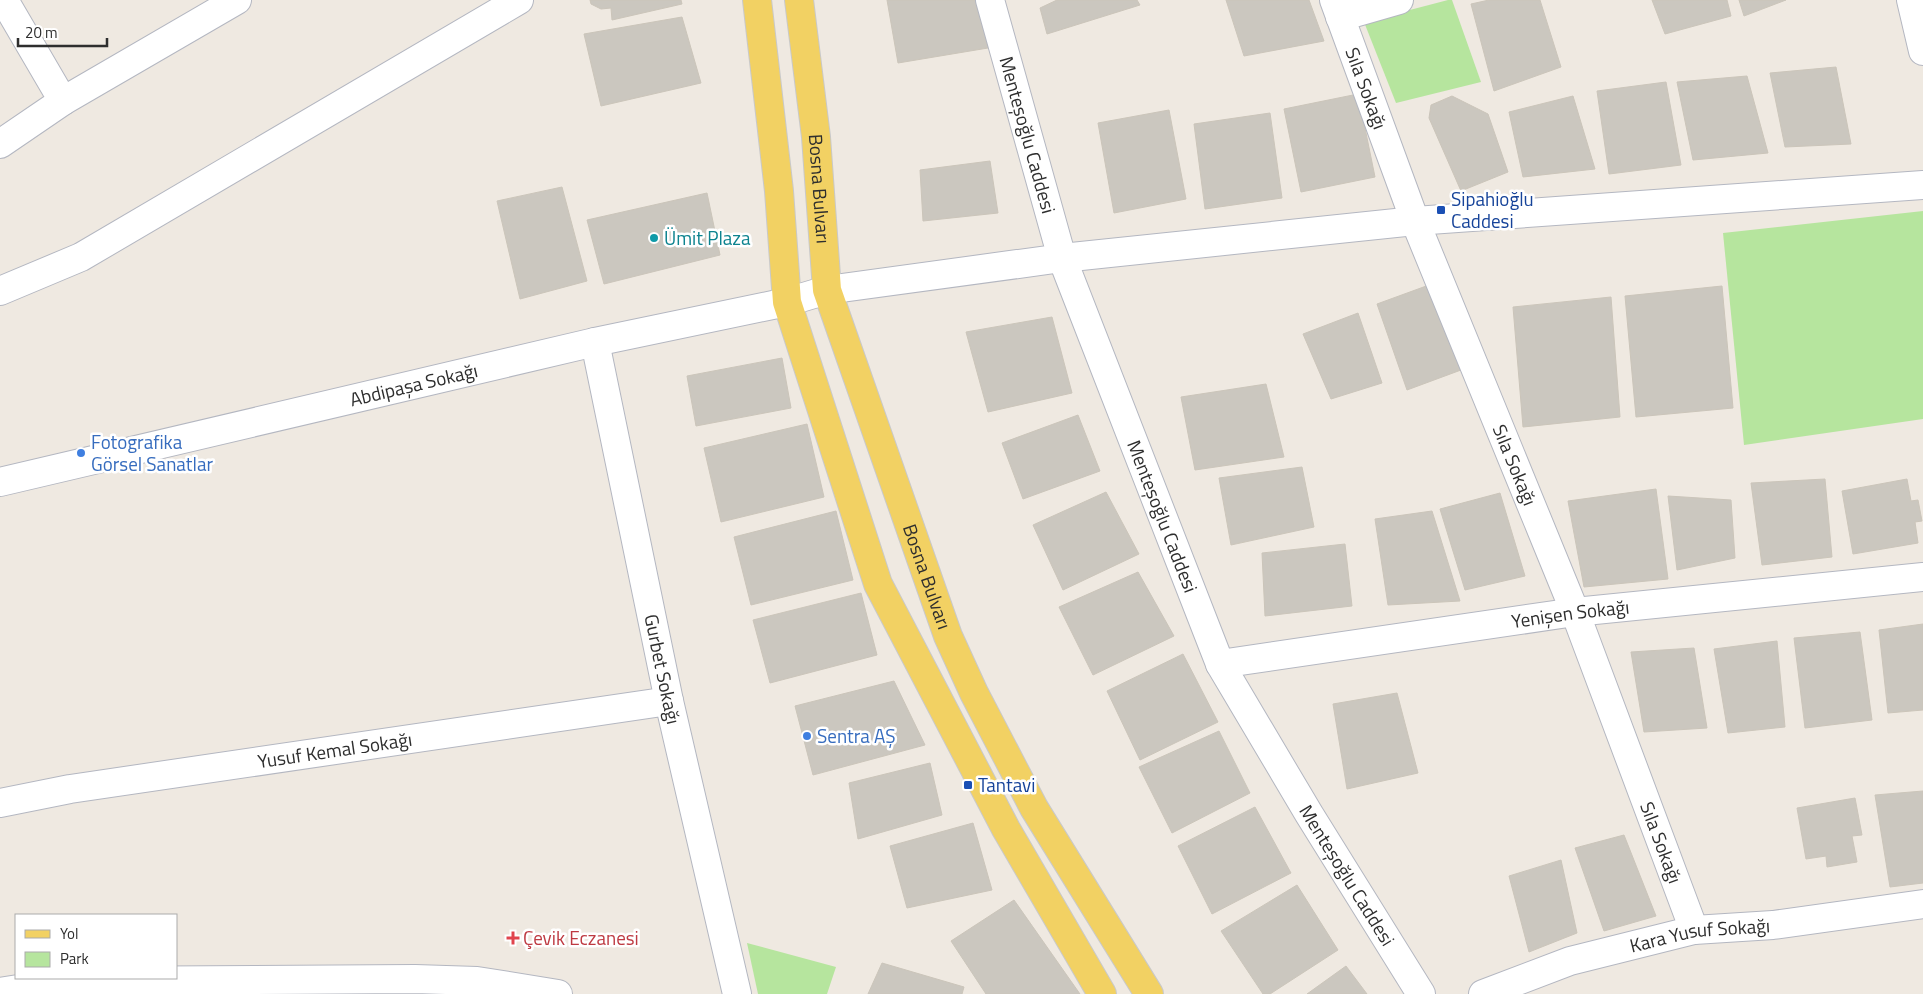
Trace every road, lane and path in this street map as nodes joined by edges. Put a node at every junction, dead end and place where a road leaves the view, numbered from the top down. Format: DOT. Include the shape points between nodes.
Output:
graph roads {
  1 [pos="4,0"];
  2 [pos="237,0"];
  3 [pos="518,0"];
  4 [pos="757,0"];
  5 [pos="799,0"];
  6 [pos="990,0"];
  7 [pos="1398,0"];
  8 [pos="1911,0"];
  9 [pos="1337,9"];
  10 [pos="1923,51"];
  11 [pos="63,101"];
  12 [pos="0,144"];
  13 [pos="1923,185"];
  14 [pos="1415,221"];
  15 [pos="1062,258"];
  16 [pos="827,290"];
  17 [pos="0,291"];
  18 [pos="787,302"];
  19 [pos="595,342"];
  20 [pos="0,482"];
  21 [pos="1923,577"];
  22 [pos="1575,612"];
  23 [pos="1220,664"];
  24 [pos="669,701"];
  25 [pos="0,803"];
  26 [pos="1923,904"];
  27 [pos="1694,930"];
  28 [pos="416,986"];
  29 [pos="95,988"];
  30 [pos="229,988"];
  31 [pos="0,992"];
  32 [pos="558,994"];
  33 [pos="737,994"];
  34 [pos="1102,994"];
  35 [pos="1150,994"];
  36 [pos="1421,994"];
  37 [pos="1483,994"];
  1 -- 11 [label="street"];
  2 -- 11 [label="street"];
  3 -- 17 [label="street" via="81,257"];
  4 -- 18 [label="main road" via="779,191"];
  5 -- 16 [label="main road, Bosna Bulvarı" via="816,137"];
  6 -- 15 [label="street, Menteşoğlu Caddesi"];
  7 -- 9 [label="street"];
  8 -- 10 [label="street"];
  9 -- 14 [label="street, Sıla Sokağı"];
  11 -- 12 [label="street"];
  13 -- 14 [label="street, Abdipaşa Sokağı"];
  14 -- 15 [label="street, Abdipaşa Sokağı"];
  14 -- 22 [label="street, Sıla Sokağı"];
  15 -- 16 [label="street, Abdipaşa Sokağı"];
  15 -- 23 [label="street, Menteşoğlu Caddesi"];
  16 -- 18 [label="street, Abdipaşa Sokağı"];
  16 -- 35 [label="main road, Bosna Bulvarı" via="948,636 974,693 1034,808"];
  18 -- 19 [label="street, Abdipaşa Sokağı"];
  18 -- 34 [label="main road" via="878,584 1006,829"];
  19 -- 20 [label="street, Abdipaşa Sokağı"];
  19 -- 24 [label="street, Gurbet Sokağı"];
  21 -- 22 [label="street, Yenişen Sokağı"];
  22 -- 23 [label="street, Yenişen Sokağı"];
  22 -- 27 [label="street, Sıla Sokağı"];
  23 -- 36 [label="street, Menteşoğlu Caddesi"];
  24 -- 25 [label="street, Yusuf Kemal Sokağı" via="70,789"];
  24 -- 33 [label="street, Gurbet Sokağı"];
  26 -- 27 [label="street, Kara Yusuf Sokağı" via="1773,925"];
  27 -- 37 [label="street, Kara Yusuf Sokağı" via="1570,961"];
  28 -- 30 [label="street"];
  28 -- 32 [label="street" via="477,981"];
  29 -- 30 [label="street"];
  29 -- 31 [label="street" via="69,981"];
}
